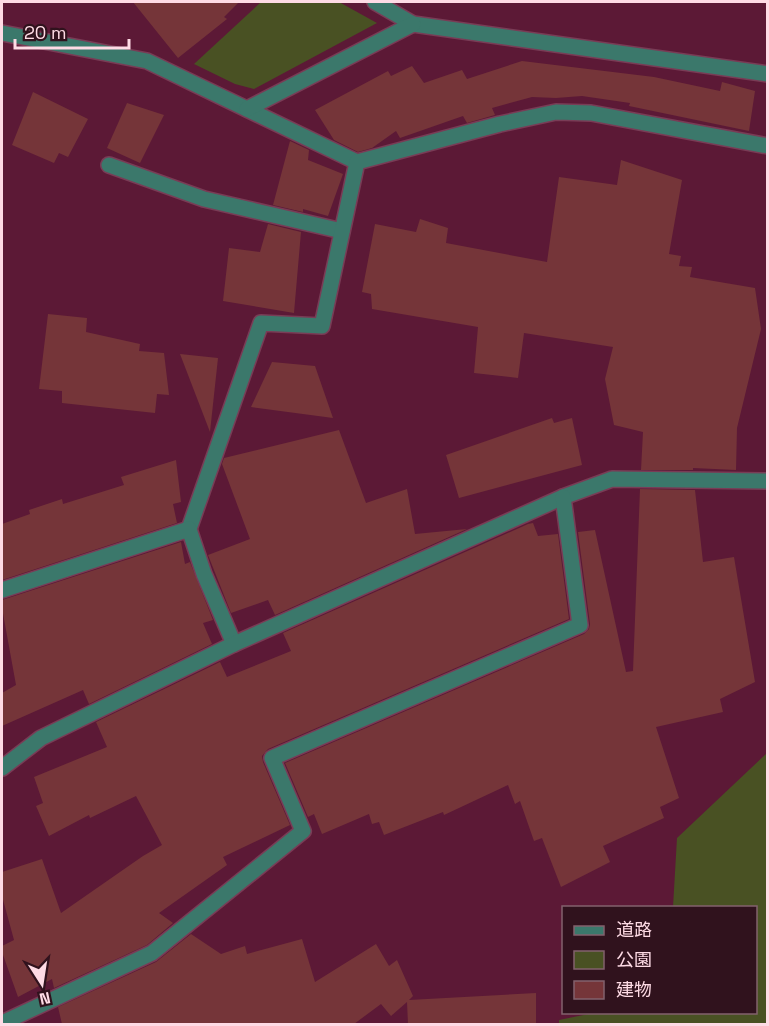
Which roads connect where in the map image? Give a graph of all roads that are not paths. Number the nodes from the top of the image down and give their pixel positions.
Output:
1 (375, 2) edge
2 (413, 24) junction
3 (2, 33) edge
4 (768, 74) edge
5 (247, 109) junction
6 (768, 146) edge
7 (357, 162) junction
8 (109, 165) dead end
9 (342, 231) junction
10 (768, 481) edge
11 (562, 497) junction
12 (189, 529) junction
13 (2, 590) edge
14 (234, 644) junction
15 (2, 768) edge
16 (2, 1023) edge

1 - 2 street
2 - 4 street
2 - 5 street
3 - 5 street
5 - 7 street
6 - 7 street
7 - 9 street
8 - 9 street
9 - 12 street
10 - 11 street
11 - 14 street
11 - 16 street
12 - 13 street
12 - 14 street
14 - 15 street

